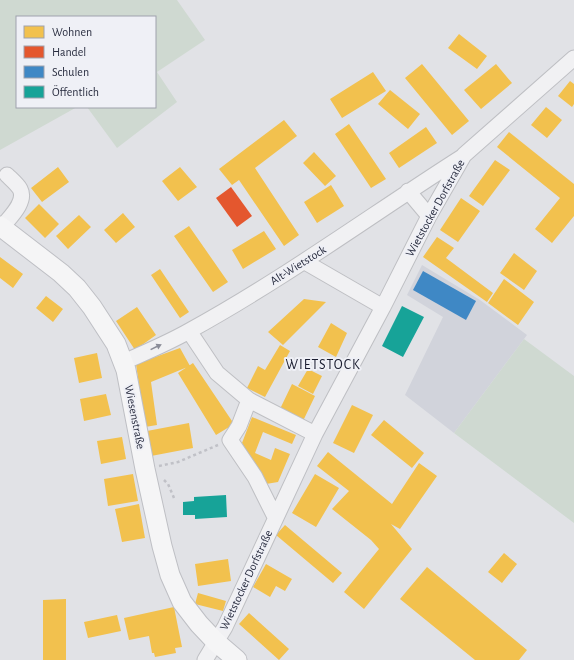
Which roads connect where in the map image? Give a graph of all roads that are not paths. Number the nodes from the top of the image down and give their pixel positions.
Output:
1 (574, 58) edge
2 (464, 155) junction
3 (7, 175) dead end
4 (408, 191) junction
5 (429, 216) junction
6 (1, 227) edge
7 (305, 262) junction
8 (383, 307) junction
9 (189, 331) junction
10 (124, 362) junction
11 (249, 400) junction
12 (315, 434) junction
13 (275, 517) junction
14 (216, 642) junction
15 (205, 660) edge
16 (237, 660) edge

1 - 2 street, Wietstocker Dorfstraße
2 - 4 street, Alt-Wietstock
2 - 5 street, Wietstocker Dorfstraße
3 - 6 street
4 - 5 street
4 - 7 street, Alt-Wietstock
5 - 8 street, Wietstocker Dorfstraße
6 - 10 main road, Wiesenstraße
7 - 8 street
7 - 9 street, Alt-Wietstock
8 - 12 street, Wietstocker Dorfstraße
10 -> 9 street, Alt-Wietstock
9 - 11 street
10 - 14 main road, Wiesenstraße
11 - 12 street
11 - 13 street, Wietstocker Dorfstraße
12 - 13 street, Wietstocker Dorfstraße
13 - 14 street, Wietstocker Dorfstraße
14 - 15 street, Wietstocker Dorfstraße
14 - 16 main road, Wiesenstraße

